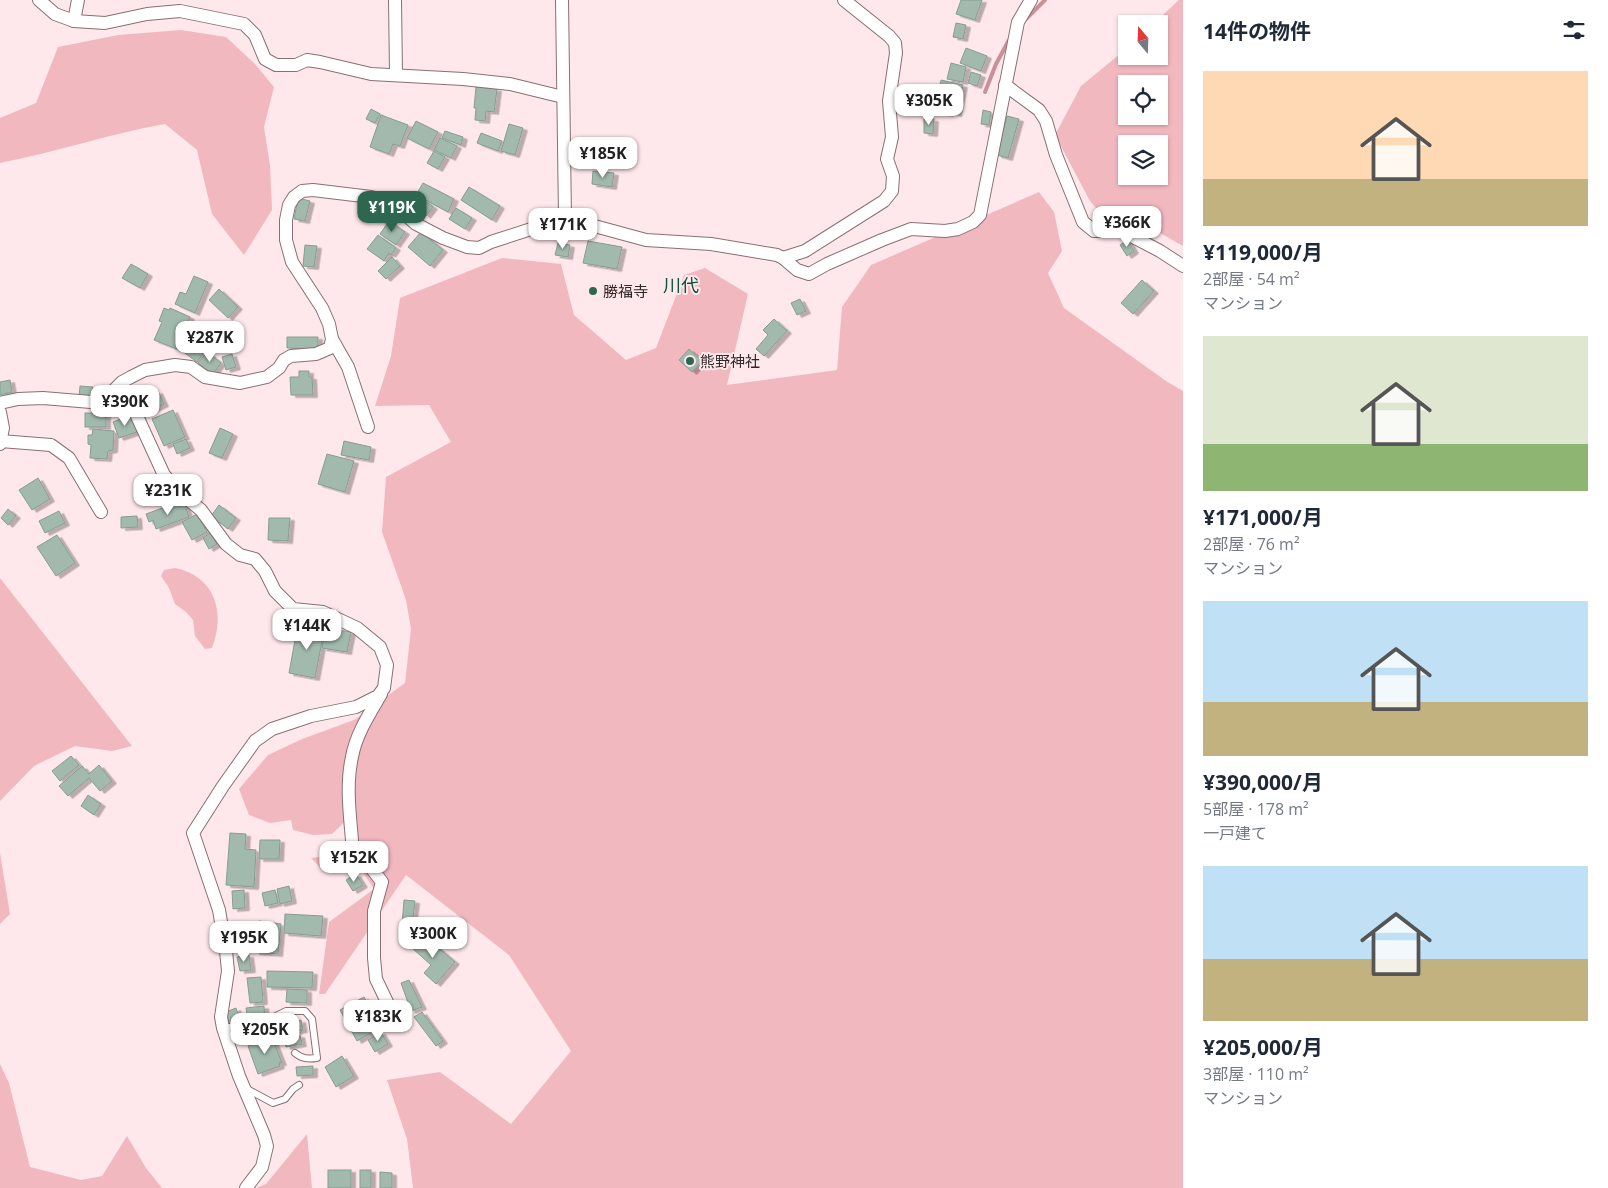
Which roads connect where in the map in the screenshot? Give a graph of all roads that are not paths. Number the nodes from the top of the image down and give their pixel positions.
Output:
1 (39, 0) edge
2 (78, 0) edge
3 (395, 0) edge
4 (562, 0) edge
5 (844, 0) edge
6 (1031, 0) edge
7 (74, 21) junction
8 (396, 74) junction
9 (1005, 85) junction
10 (563, 97) junction
11 (565, 218) junction
12 (783, 258) junction
13 (1183, 266) edge
14 (332, 339) junction
15 (110, 394) junction
16 (0, 403) edge
17 (0, 412) edge
18 (368, 427) dead end
19 (0, 442) edge
20 (101, 512) dead end
21 (382, 691) junction
22 (388, 1004) dead end
23 (224, 1028) junction
24 (295, 1053) dead end
25 (299, 1085) dead end
26 (244, 1087) junction
27 (246, 1188) edge

1 - 7 street
2 - 7 street
3 - 8 street
4 - 10 street
5 - 12 street
6 - 9 street
7 - 8 street
8 - 10 street
9 - 12 street
9 - 13 street
10 - 11 street
11 - 12 street
11 - 14 street
14 - 15 street
14 - 18 street
15 - 16 street
15 - 21 street
17 - 19 street
19 - 20 street
21 - 22 street
21 - 23 street
23 - 24 lane
23 - 26 street
25 - 26 lane
26 - 27 street

